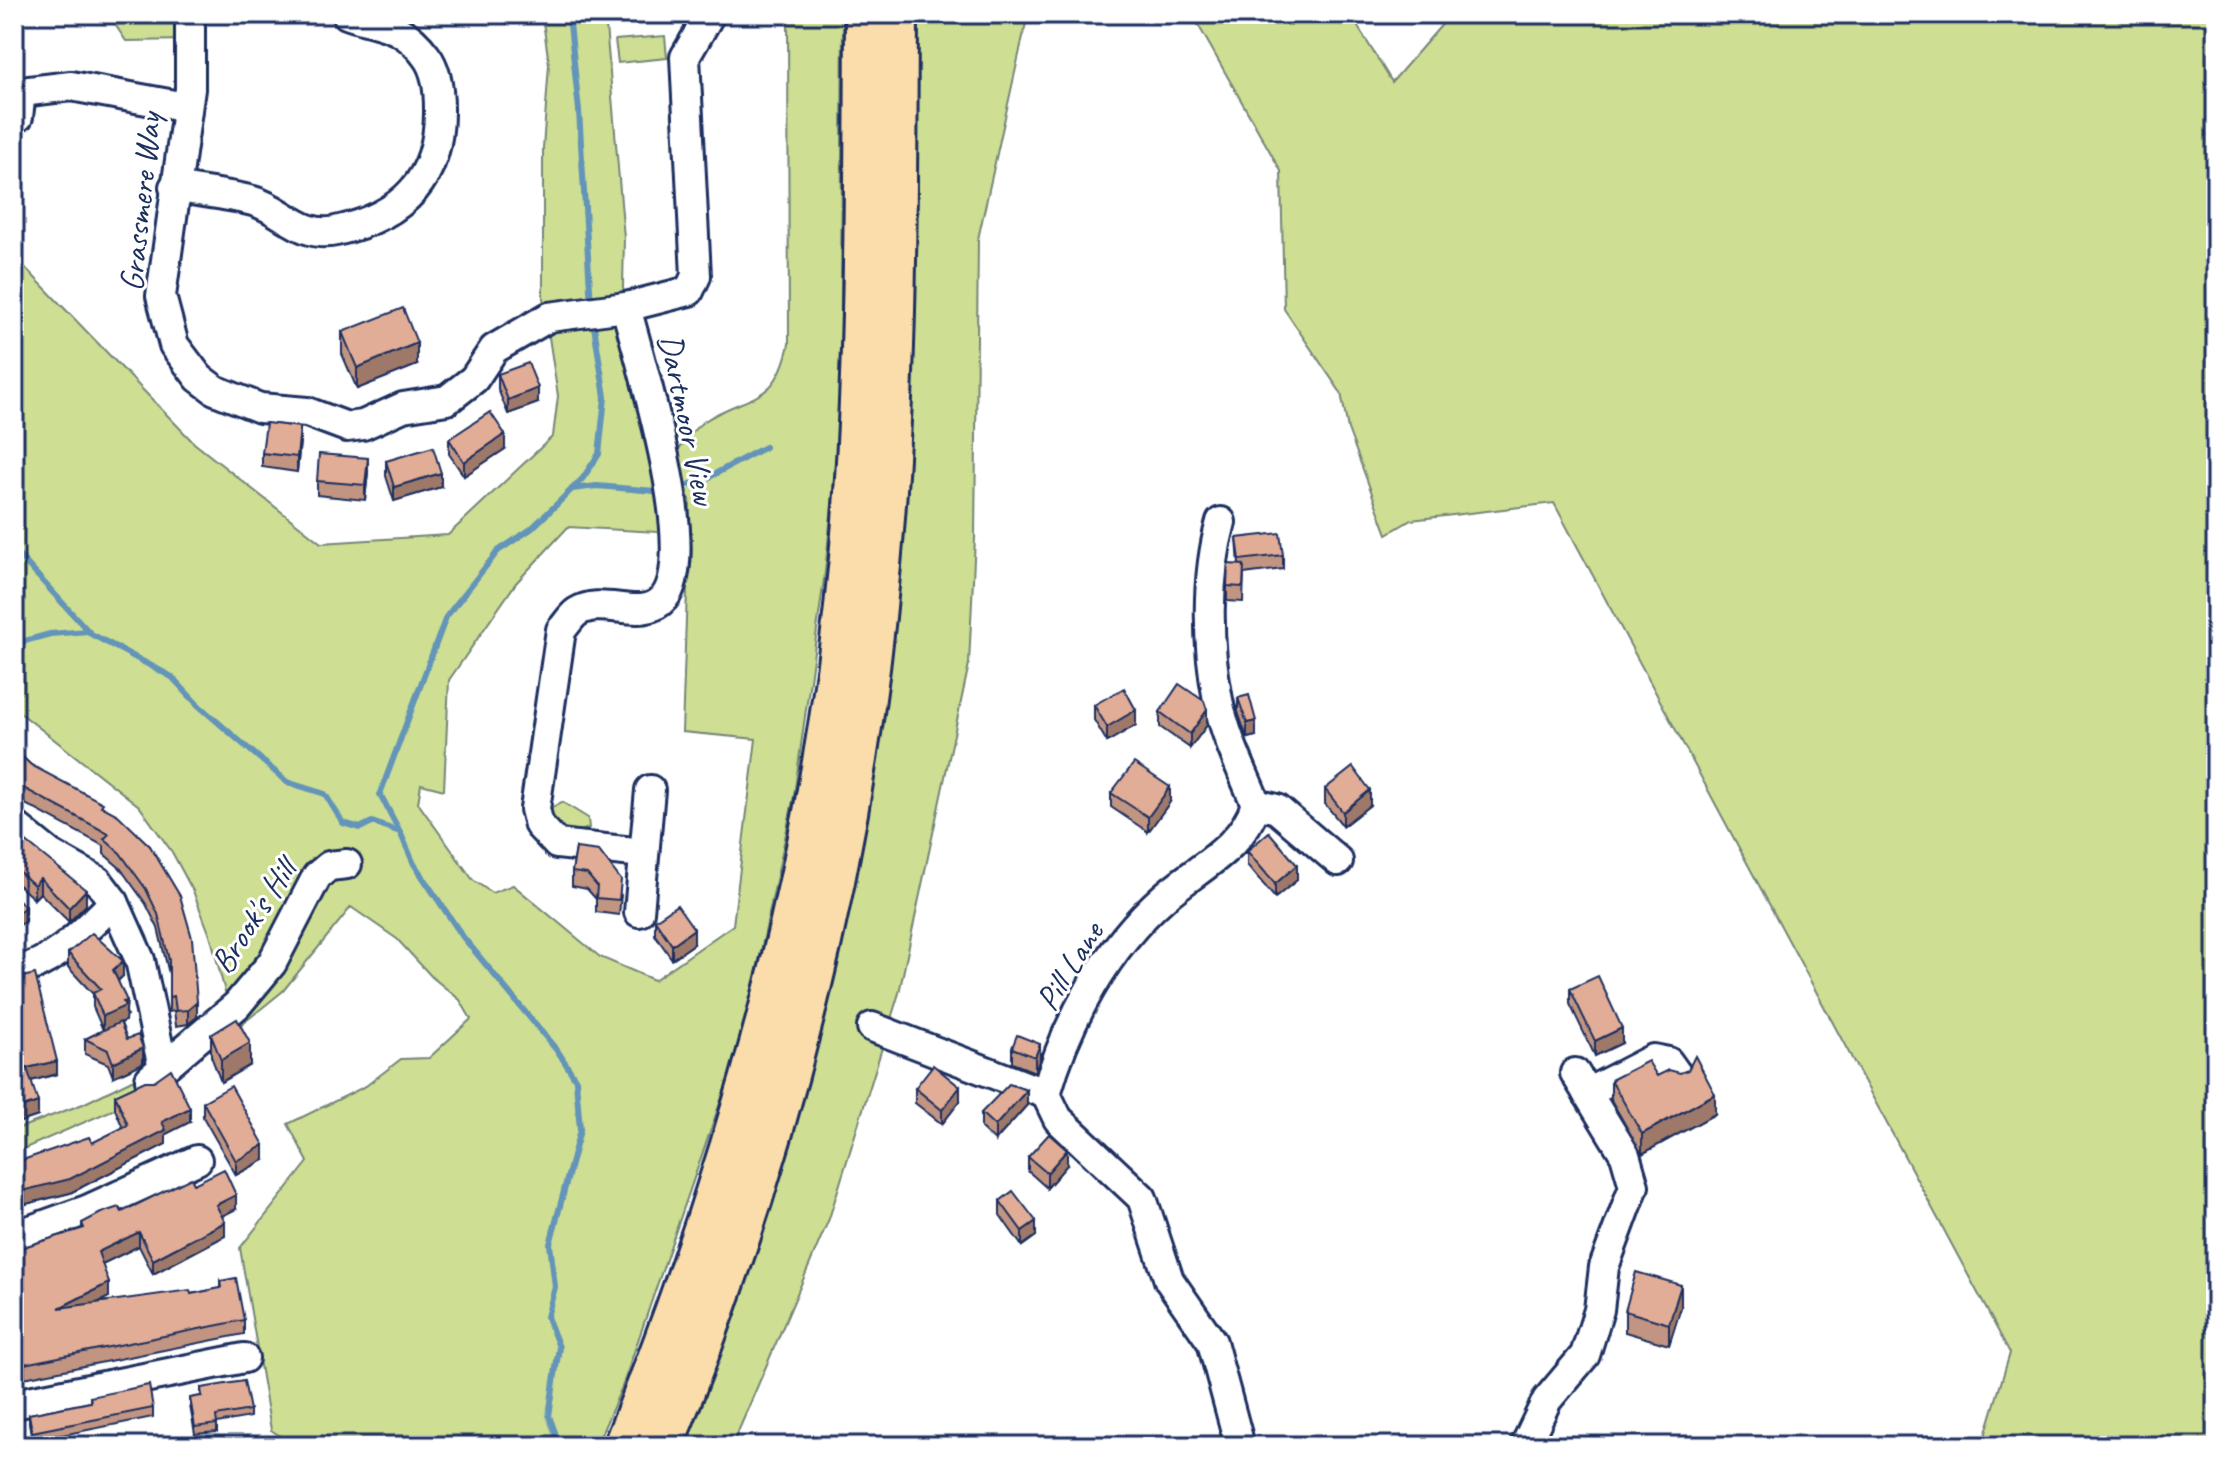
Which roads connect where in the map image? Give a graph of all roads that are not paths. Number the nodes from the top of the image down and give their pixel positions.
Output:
1 (190, 14) edge
2 (347, 14) edge
3 (710, 14) edge
4 (866, 14) edge
5 (897, 14) edge
6 (18, 96) edge
7 (185, 107) junction
8 (174, 187) junction
9 (604, 310) junction
10 (1221, 522) dead end
11 (650, 790) dead end
12 (1256, 804) junction
13 (14, 825) edge
14 (644, 853) junction
15 (1338, 861) dead end
16 (347, 864) dead end
17 (114, 902) junction
18 (639, 912) dead end
19 (14, 972) edge
20 (872, 1027) dead end
21 (1678, 1076) edge
22 (1046, 1094) junction
23 (196, 1159) dead end
24 (14, 1236) edge
25 (244, 1358) dead end
26 (14, 1404) edge
27 (624, 1446) edge
28 (662, 1446) edge
29 (1240, 1446) edge
30 (1525, 1446) edge

1 - 7 street, Grassmere Way
2 - 8 street
3 - 9 street, Grassmere Way
4 - 27 highway
5 - 28 highway
6 - 7 street
7 - 8 street, Grassmere Way
8 - 9 street, Grassmere Way
9 - 14 street, Dartmoor View
10 - 12 street
11 - 14 street
12 - 15 street
12 - 22 street, Pill Lane
13 - 17 street
14 - 18 street
16 - 17 street, Brook's Hill
17 - 19 street
20 - 22 street
21 - 30 street
22 - 29 street
23 - 24 street
25 - 26 street

